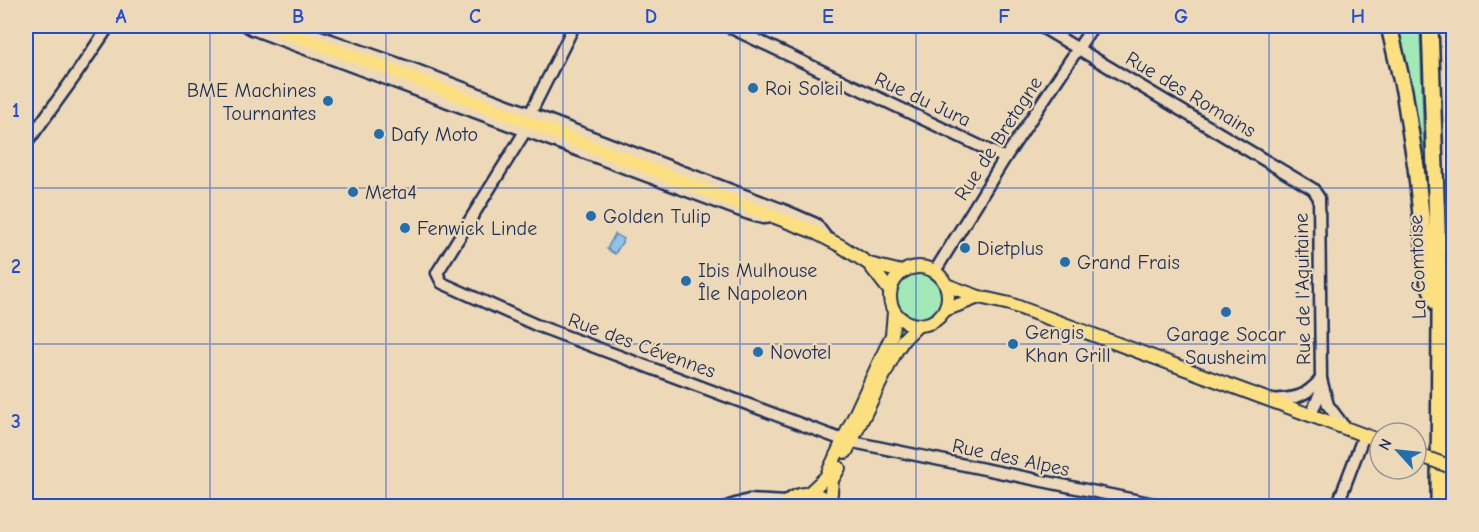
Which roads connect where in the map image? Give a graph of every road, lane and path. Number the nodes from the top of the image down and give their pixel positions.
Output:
1 (109, 26) edge
2 (247, 26) edge
3 (269, 26) edge
4 (291, 26) edge
5 (574, 26) edge
6 (728, 26) edge
7 (1040, 26) edge
8 (1093, 26) edge
9 (1389, 26) edge
10 (1430, 26) edge
11 (1078, 48) junction
12 (530, 114) junction
13 (526, 130) junction
14 (26, 144) edge
15 (1005, 158) junction
16 (1318, 198) joint
17 (775, 217) junction
18 (826, 237) junction
19 (869, 264) junction
20 (902, 272) junction
21 (935, 272) junction
22 (946, 285) junction
23 (890, 291) junction
24 (979, 297) junction
25 (945, 310) junction
26 (1440, 310) junction
27 (894, 312) junction
28 (917, 326) junction
29 (1322, 383) junction
30 (1270, 400) junction
31 (1311, 415) junction
32 (1345, 428) junction
33 (1364, 435) junction
34 (1368, 436) edge
35 (847, 440) junction
36 (1428, 458) edge
37 (1454, 468) edge
38 (809, 493) junction
39 (762, 504) edge
40 (785, 504) edge
41 (831, 505) edge
42 (729, 507) edge
43 (1164, 507) edge
44 (1337, 507) edge
45 (1439, 507) edge

1 - 14 street
2 - 13 street
3 - 17 main road
4 - 12 street
5 - 12 street
6 - 15 street, Rue du Jura
7 - 11 street, Rue des Romains
8 - 11 street, Rue de Bretagne
9 - 26 highway
10 - 26 highway, La Comtoise
11 - 15 street, Rue de Bretagne
11 - 16 street, Rue des Romains
12 - 18 street
13 - 17 street
13 - 35 street, Rue des Cévennes
15 - 21 street, Rue de Bretagne
16 - 29 street, Rue de l'Aquitaine
17 - 18 main road
18 - 19 main road
19 - 20 main road
19 - 23 main road
20 - 21 main road
20 - 23 main road
21 - 22 main road
22 - 24 main road
22 - 25 main road
23 - 27 main road
24 - 25 main road
24 - 30 main road
25 - 28 main road
26 - 45 highway, La Comtoise
27 - 28 main road
27 - 35 main road
28 - 35 main road
29 - 30 street, Rue de l'Aquitaine
29 - 31 street, Rue de l'Aquitaine
29 - 32 street, Rue de l'Aquitaine
30 - 31 main road
31 - 32 main road
32 - 33 main road
33 - 34 main road
33 - 44 street
35 - 38 main road
35 - 41 main road
35 - 43 street, Rue des Alpes
36 - 37 main road, bridge
38 - 40 main road
38 - 41 main road
39 - 40 street
39 - 42 street

